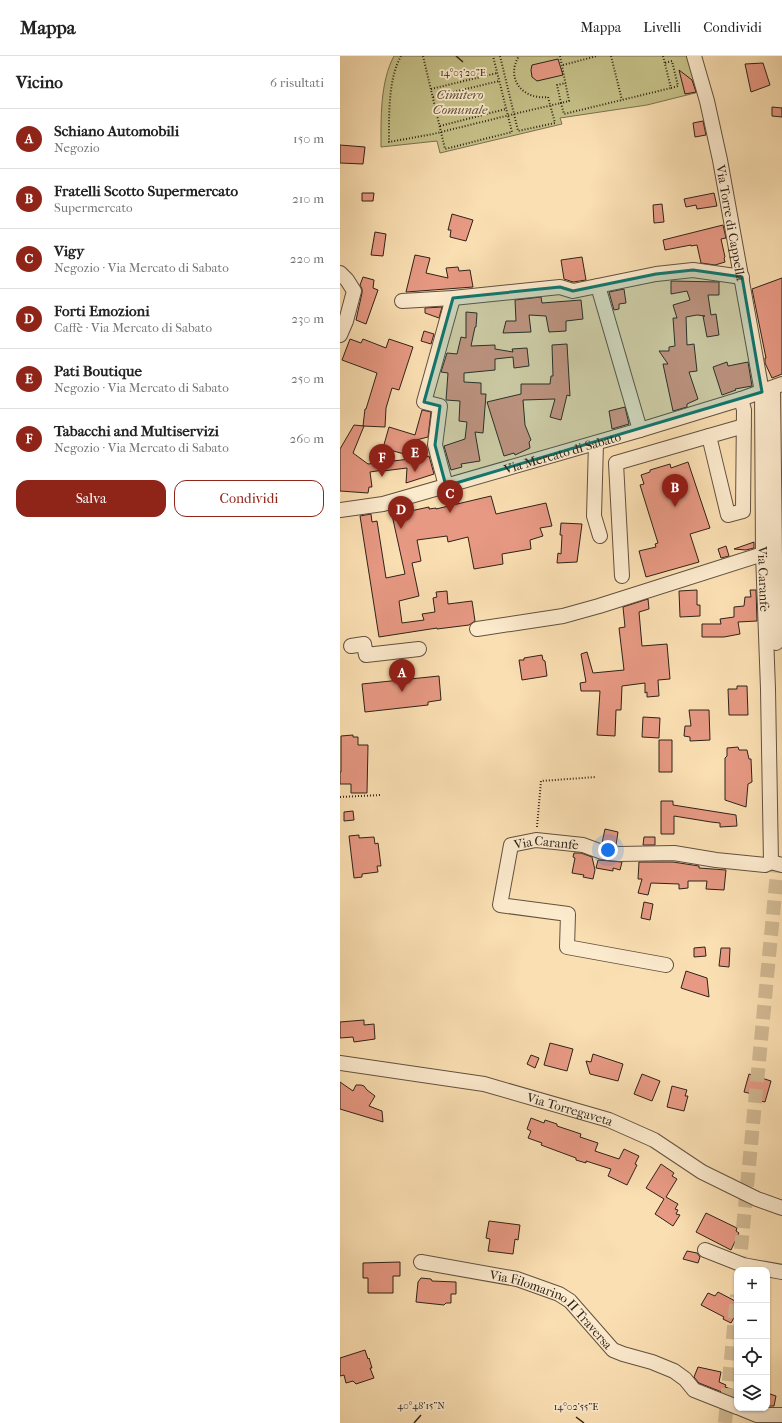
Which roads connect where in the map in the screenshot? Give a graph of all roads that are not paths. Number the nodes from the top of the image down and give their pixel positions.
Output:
1 (694, 56) edge
2 (340, 274) edge
3 (742, 277) junction
4 (598, 286) junction
5 (453, 298) junction
6 (402, 301) dead end
7 (340, 335) edge
8 (772, 388) edge
9 (741, 399) junction
10 (744, 426) junction
11 (640, 430) junction
12 (709, 436) junction
13 (596, 447) junction
14 (616, 463) junction
15 (446, 486) junction
16 (340, 510) edge
17 (600, 536) dead end
18 (763, 554) junction
19 (622, 576) dead end
20 (477, 629) dead end
21 (779, 637) edge
22 (351, 646) dead end
23 (420, 648) dead end
24 (777, 860) edge
25 (666, 965) dead end
26 (340, 1063) edge
27 (782, 1208) edge
28 (705, 1250) dead end
29 (421, 1262) dead end
30 (782, 1272) edge
31 (734, 1406) edge
32 (747, 1411) edge
33 (782, 1415) edge

1 - 3 street, Via Torre di Cappella
2 - 7 street
3 - 4 street
3 - 8 street, Via Torre di Cappella
4 - 5 street
4 - 11 street
5 - 6 street
5 - 15 street
8 - 9 street, Via Mercato di Sabato
8 - 18 street, Via Caranfe
8 - 21 street
9 - 10 street
9 - 11 street, Via Mercato di Sabato
10 - 12 street
10 - 12 street
11 - 13 street, Via Mercato di Sabato
12 - 14 street
13 - 14 street
13 - 15 street, Via Mercato di Sabato
13 - 17 street
14 - 19 street
15 - 16 street, Via Mercato di Sabato
18 - 20 street
18 - 24 street, Via Caranfe
21 - 24 street
22 - 23 street
24 - 25 street, Via Caranfe
26 - 27 street, Via Torregaveta
28 - 30 street
29 - 31 street, Via Filomarino II Traversa
32 - 33 street

